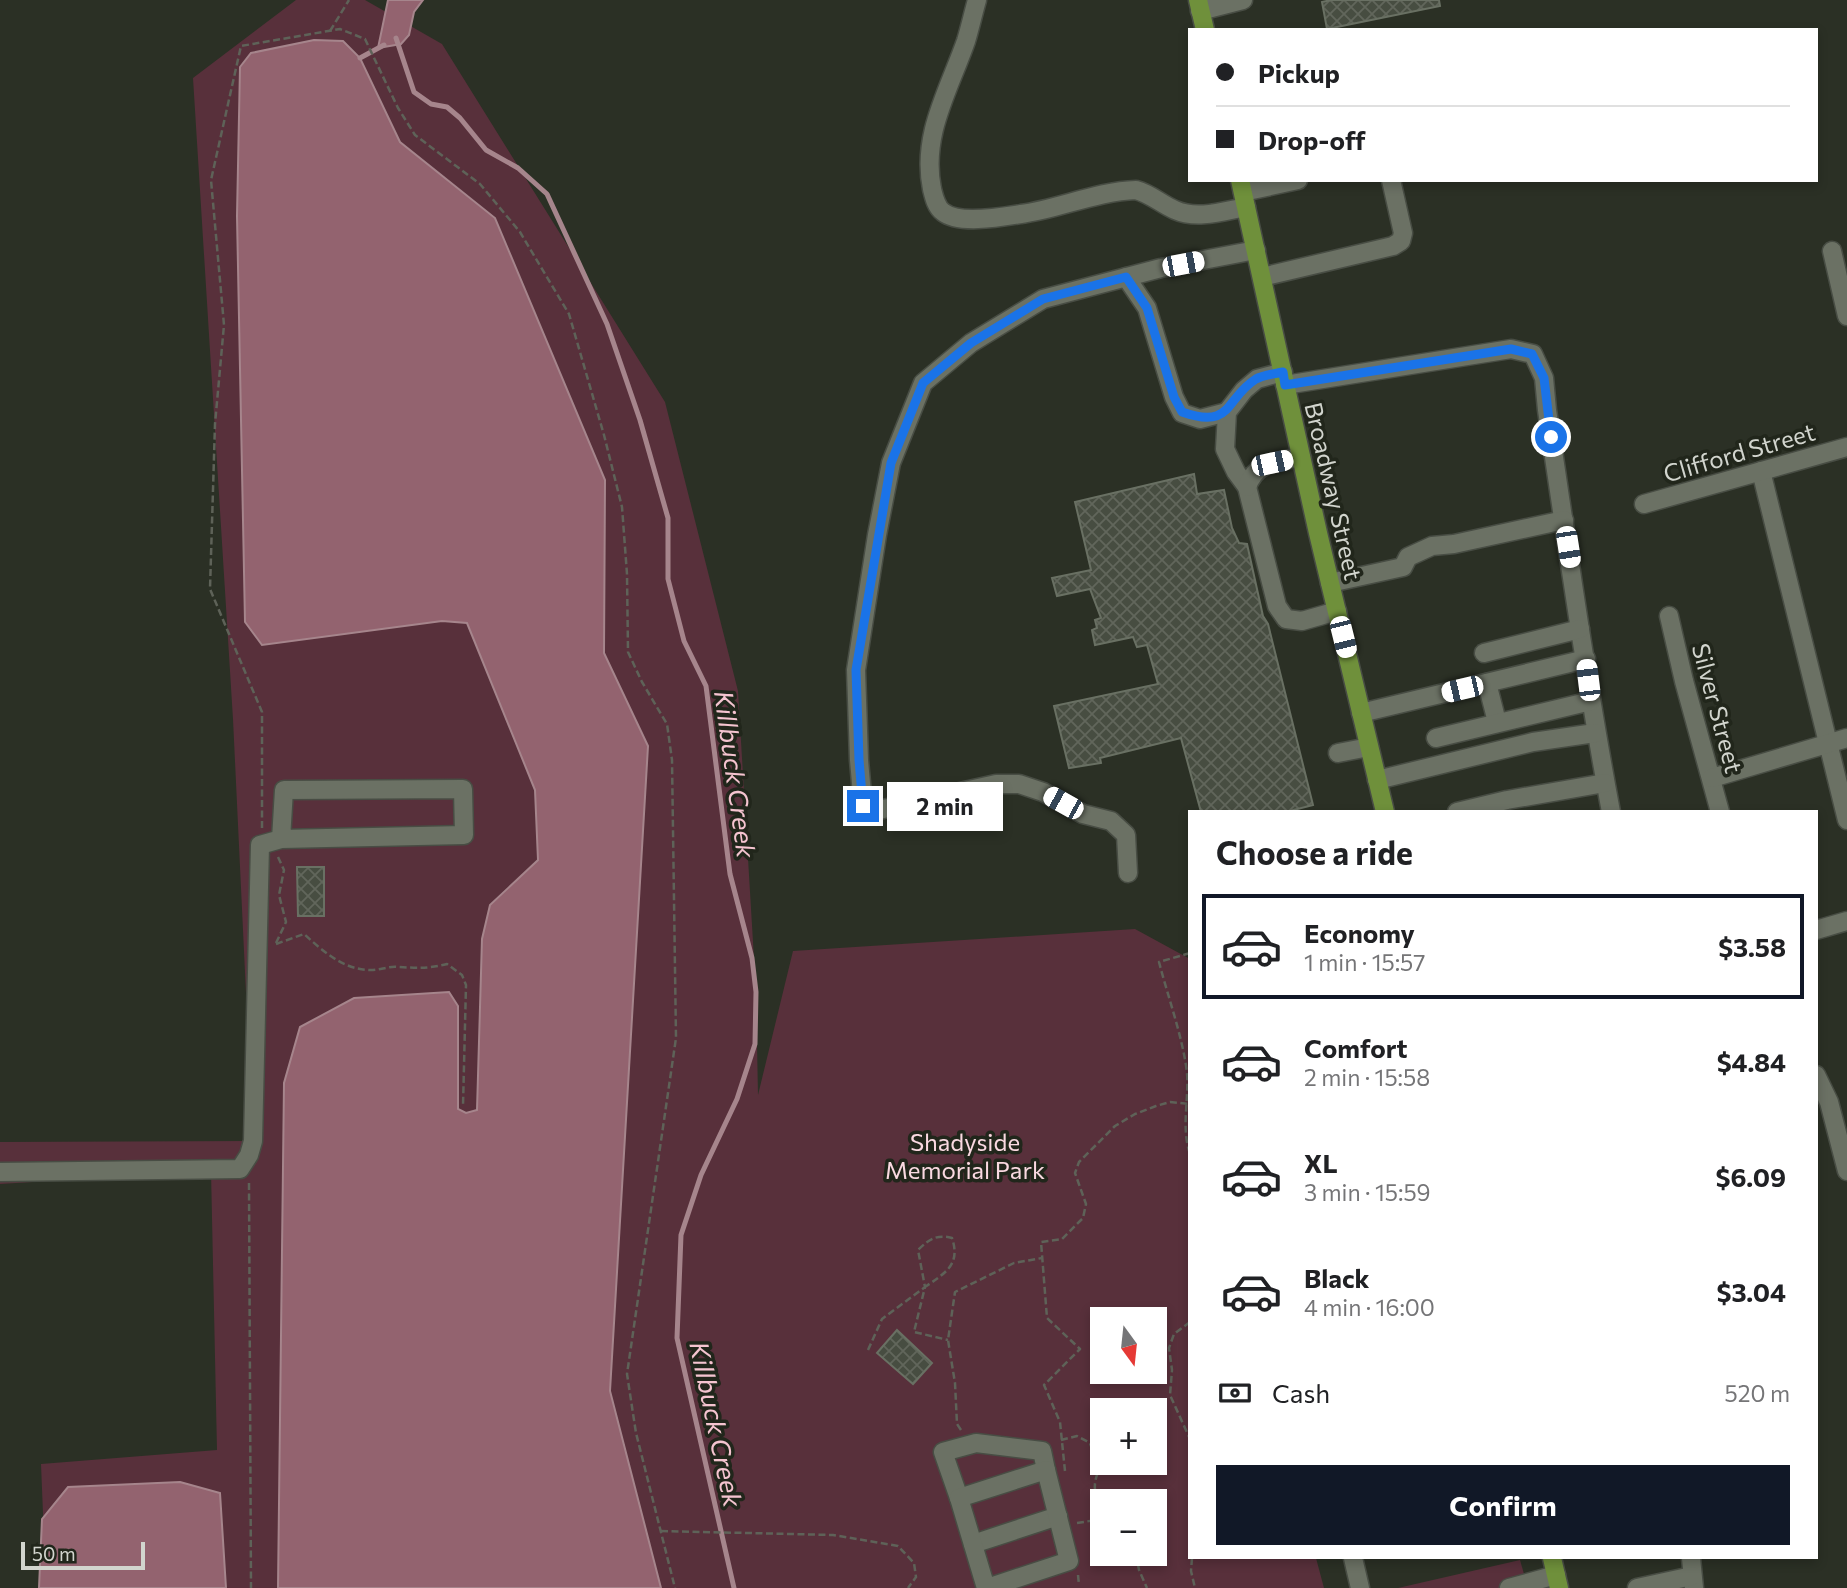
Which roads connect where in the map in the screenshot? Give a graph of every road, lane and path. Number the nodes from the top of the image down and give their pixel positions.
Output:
1 (349, 0) edge
2 (977, 0) edge
3 (1243, 0) edge
4 (1199, 6) edge
5 (1204, 28) edge
6 (330, 31) junction
7 (1290, 182) edge
8 (1391, 182) edge
9 (1243, 193) edge
10 (1256, 250) junction
11 (1832, 251) dead end
12 (1126, 277) junction
13 (1262, 277) junction
14 (1847, 316) edge
15 (1284, 379) junction
16 (1227, 412) junction
17 (1847, 447) edge
18 (1301, 457) junction
19 (1761, 471) junction
20 (1247, 487) junction
21 (1644, 503) dead end
22 (1563, 520) junction
23 (1330, 583) junction
24 (1336, 611) junction
25 (1669, 616) dead end
26 (1580, 629) junction
27 (1484, 653) dead end
28 (1586, 659) junction
29 (1488, 683) junction
30 (1591, 701) junction
31 (1361, 713) junction
32 (1496, 722) junction
33 (1474, 728) junction
34 (1595, 733) junction
35 (1436, 738) dead end
36 (1847, 738) edge
37 (1828, 744) junction
38 (1369, 747) junction
39 (1338, 753) dead end
40 (1480, 755) junction
41 (1712, 778) junction
42 (1377, 780) junction
43 (1605, 783) junction
44 (1384, 810) edge
45 (1465, 810) edge
46 (1611, 810) edge
47 (1720, 810) edge
48 (1847, 820) edge
49 (273, 841) junction
50 (1128, 873) dead end
51 (1847, 921) edge
52 (1818, 929) edge
53 (1188, 954) edge
54 (1818, 1079) edge
55 (1188, 1088) edge
56 (1188, 1104) edge
57 (463, 1106) dead end
58 (1188, 1111) edge
59 (1188, 1146) edge
60 (1847, 1171) edge
61 (0, 1172) edge
62 (249, 1183) dead end
63 (1042, 1258) junction
64 (925, 1287) junction
65 (1188, 1324) edge
66 (948, 1340) junction
67 (868, 1350) dead end
68 (963, 1432) dead end
69 (1188, 1435) edge
70 (1061, 1440) junction
71 (1046, 1470) junction
72 (1066, 1476) dead end
73 (1094, 1489) edge
74 (959, 1498) junction
75 (1065, 1520) junction
76 (1090, 1520) edge
77 (661, 1531) junction
78 (973, 1544) junction
79 (1192, 1559) edge
80 (1353, 1559) edge
81 (1138, 1566) edge
82 (1078, 1573) dead end
83 (1556, 1574) edge
84 (1692, 1574) edge
85 (1079, 1585) dead end
86 (251, 1588) edge
87 (675, 1588) edge
88 (908, 1588) edge
89 (987, 1588) edge
90 (1147, 1588) edge
91 (1195, 1588) edge
92 (1360, 1588) edge
93 (1509, 1588) edge
94 (1637, 1588) edge

1 - 6 path
2 - 9 street
3 - 4 street
4 - 5 main road
6 - 49 path
6 - 77 path
7 - 9 street
8 - 13 street
9 - 10 main road, Broadway Street
10 - 12 street
10 - 13 main road, Broadway Street
11 - 14 street
12 - 16 street
12 - 50 street
13 - 15 main road, Broadway Street
15 - 16 street
15 - 18 main road, Broadway Street
15 - 22 street
16 - 20 street
17 - 19 street, Clifford Street
18 - 20 street
18 - 23 main road, Broadway Street
19 - 21 street, Clifford Street
19 - 37 street
20 - 24 street
22 - 23 street
22 - 26 street
23 - 24 main road, Broadway Street
24 - 31 main road, Broadway Street
25 - 41 street, Silver Street
26 - 27 street
26 - 28 street
28 - 29 street
28 - 30 street
29 - 31 street
29 - 32 street
30 - 32 street
30 - 34 street
31 - 38 main road, Broadway Street
32 - 33 street
33 - 35 street
33 - 40 street
34 - 40 street
34 - 43 street
36 - 37 street
37 - 41 street
37 - 48 street
38 - 39 street
38 - 42 main road, Broadway Street
40 - 42 street
41 - 47 street, Silver Street
42 - 44 main road, Broadway Street
43 - 45 street
43 - 46 street
49 - 49 street
49 - 57 path
49 - 61 street
51 - 52 street
53 - 55 path
54 - 60 street
56 - 63 path
58 - 59 path
62 - 86 path
63 - 66 path
63 - 70 path
64 - 64 path
64 - 66 path
64 - 67 path
65 - 69 path
66 - 68 path
70 - 72 path
70 - 73 path
71 - 74 street
71 - 74 street
71 - 75 street
74 - 78 street
75 - 76 path
75 - 78 street
75 - 89 street
77 - 87 path
77 - 88 path
78 - 89 street
79 - 91 path
80 - 92 street
81 - 90 path
82 - 85 path
83 - 93 street
84 - 94 street

